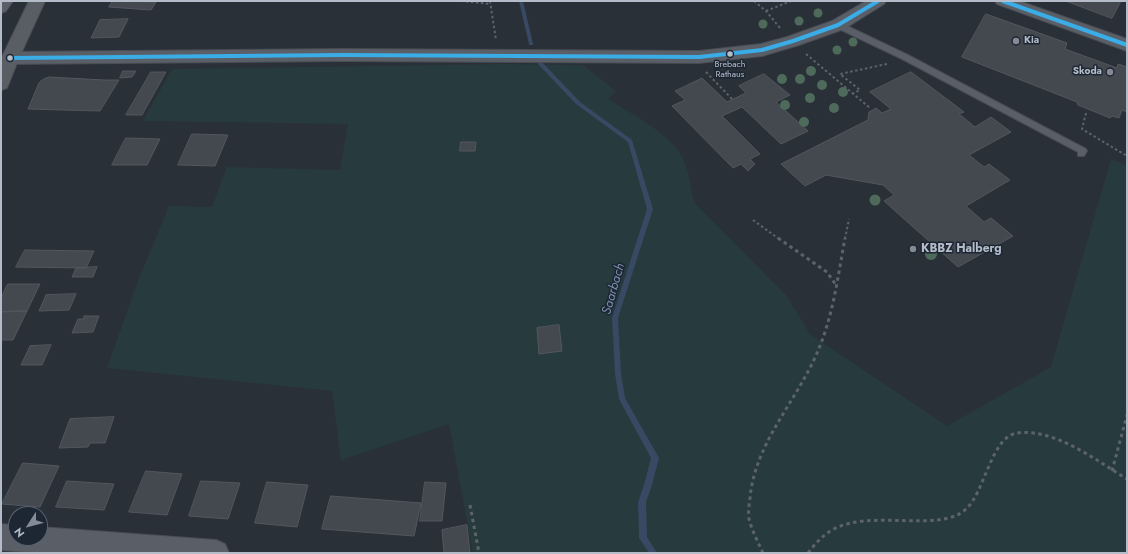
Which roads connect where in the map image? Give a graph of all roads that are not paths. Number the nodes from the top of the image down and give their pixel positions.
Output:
1 (5, 1) edge
2 (37, 1) edge
3 (878, 1) edge
4 (1003, 1) edge
5 (1, 8) edge
6 (838, 25) junction
7 (1127, 46) edge
8 (10, 58) junction
9 (1, 84) edge
10 (1081, 154) dead end
11 (1, 537) edge
12 (139, 550) edge
13 (216, 553) edge

1 - 5 street
2 - 8 main road
3 - 6 street
4 - 7 street
6 - 8 street
6 - 10 lane
8 - 9 main road
11 - 12 street
12 - 13 street

